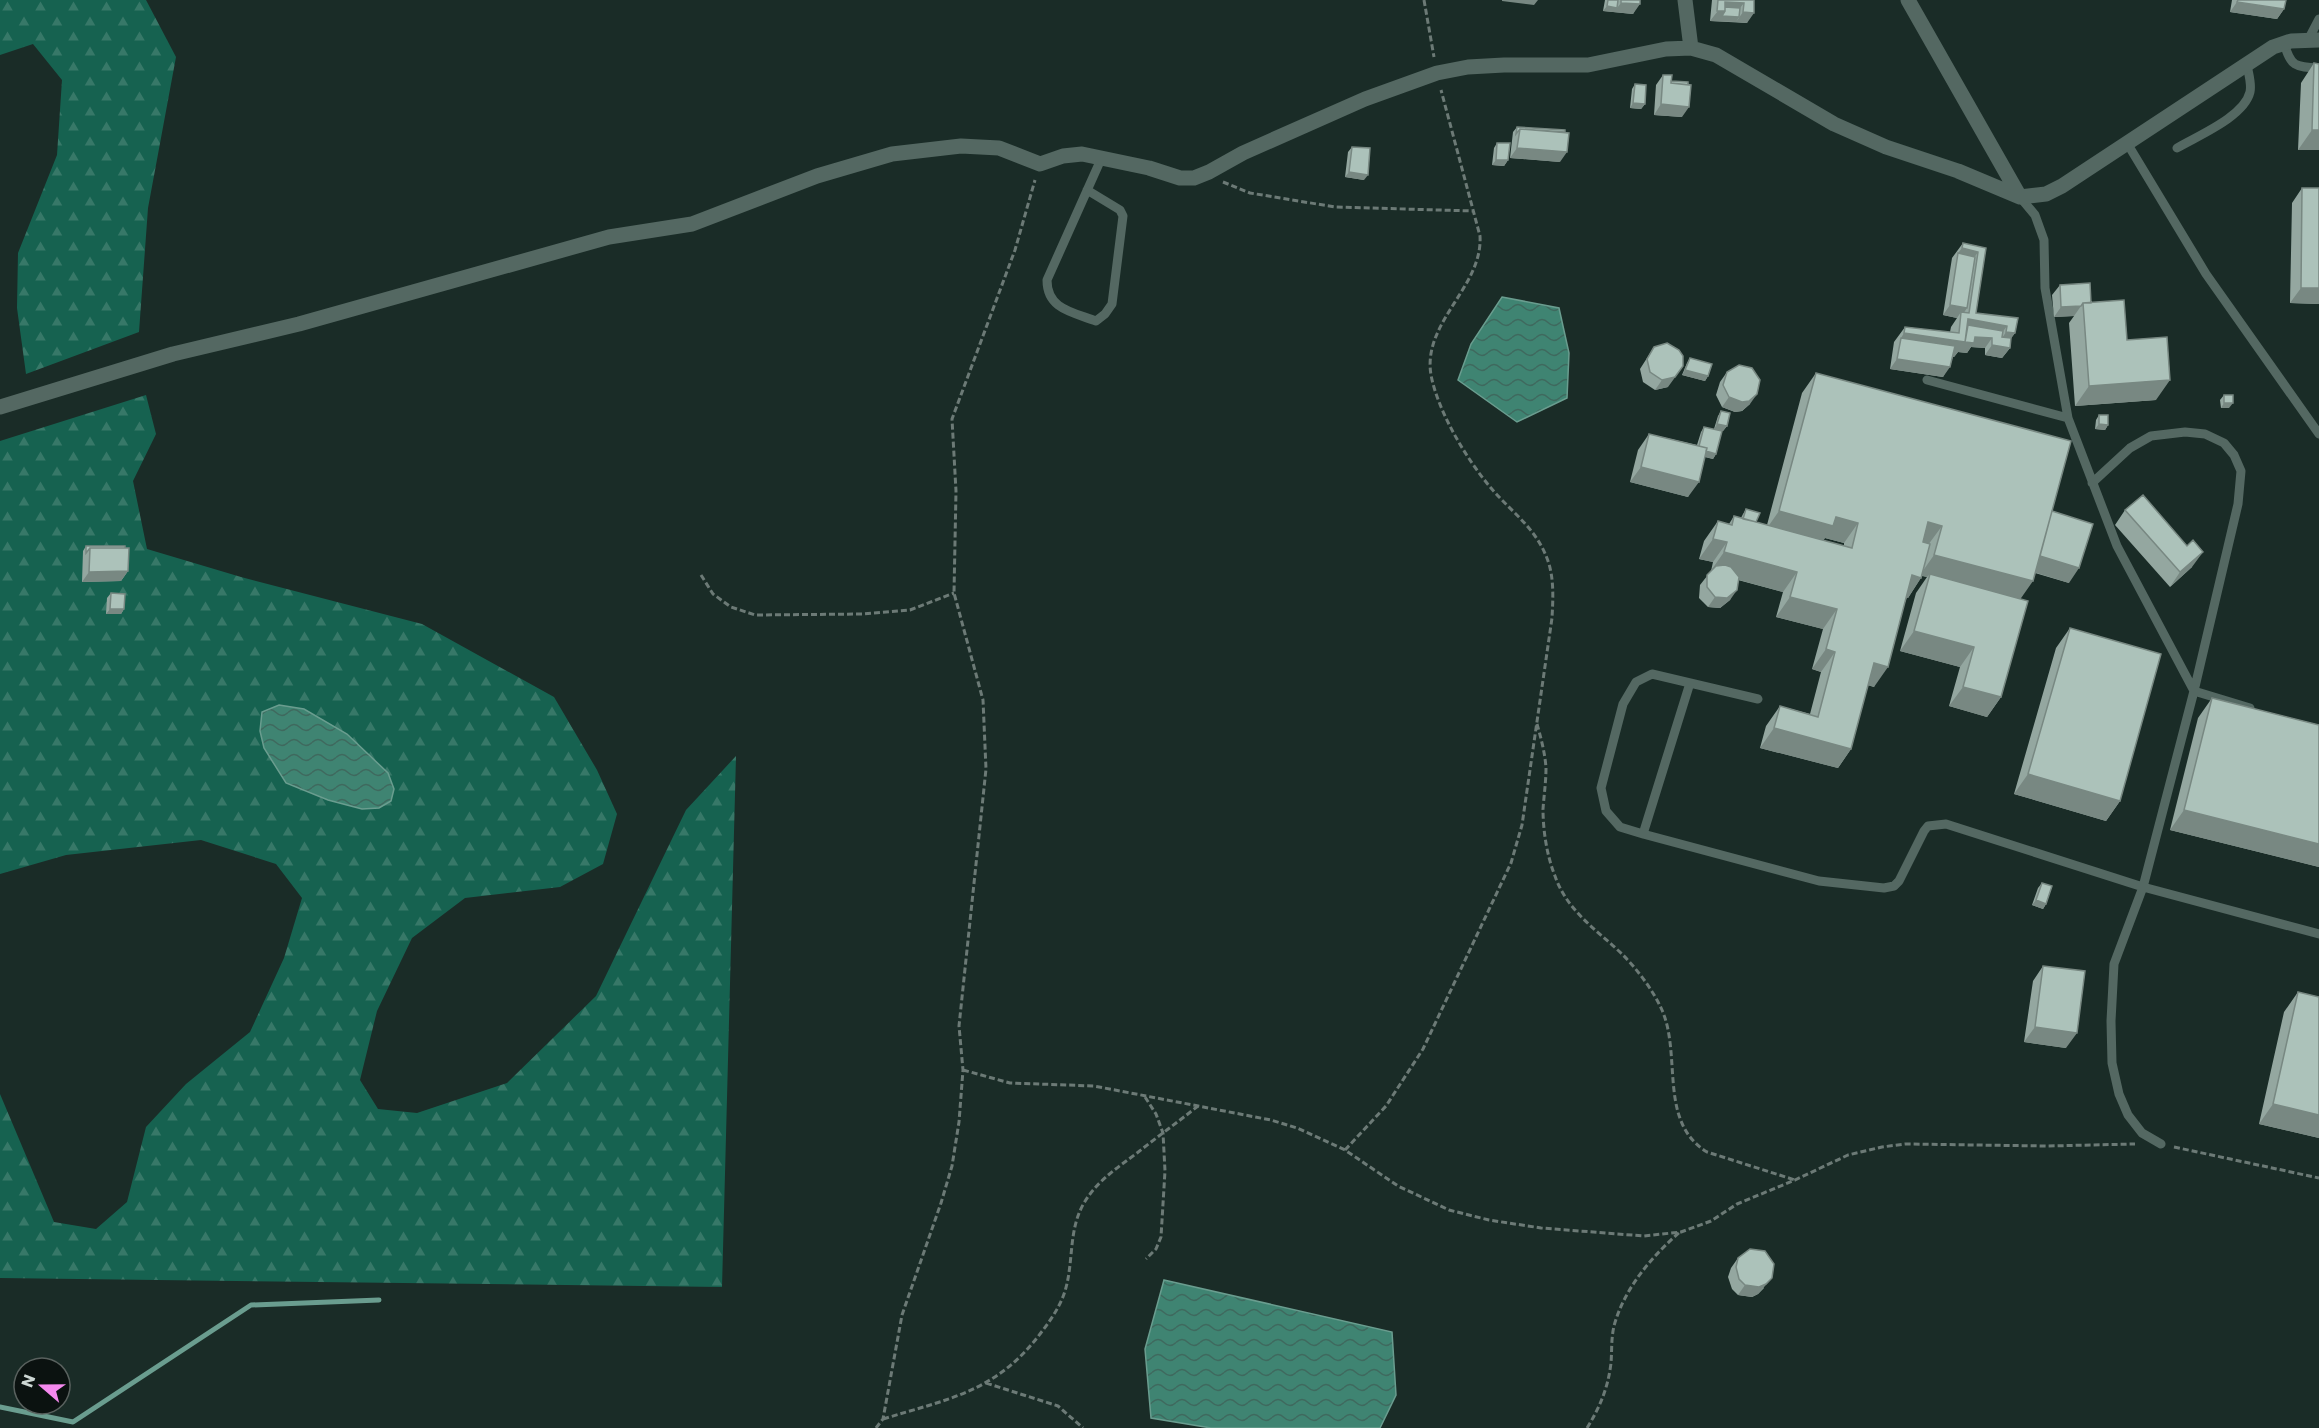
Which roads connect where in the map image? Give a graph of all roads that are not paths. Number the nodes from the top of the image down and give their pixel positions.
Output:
1 (1685, 0) edge
2 (1908, 0) edge
3 (2319, 19) edge
4 (2314, 40) edge
5 (2284, 43) junction
6 (1691, 48) junction
7 (2247, 64) junction
8 (2319, 68) edge
9 (2127, 143) junction
10 (2177, 148) dead end
11 (1102, 157) junction
12 (1087, 190) junction
13 (2020, 197) junction
14 (1928, 380) dead end
15 (0, 407) edge
16 (2068, 418) junction
17 (2319, 434) edge
18 (2092, 483) junction
19 (1690, 683) junction
20 (2194, 690) junction
21 (1758, 699) dead end
22 (2263, 711) edge
23 (1643, 834) junction
24 (2143, 887) junction
25 (2319, 934) edge
26 (2162, 1144) road end

1 - 6 street
2 - 13 street
3 - 4 lane
4 - 5 street
5 - 7 street
5 - 8 lane
6 - 11 street
6 - 13 street
7 - 9 street
7 - 10 lane
9 - 13 street
9 - 17 lane
11 - 12 lane
11 - 15 street
12 - 12 lane
13 - 16 lane
14 - 16 lane
16 - 18 lane
18 - 20 lane
18 - 20 lane
19 - 21 lane
19 - 23 lane
19 - 23 lane
20 - 22 lane
20 - 24 lane
23 - 24 lane
24 - 25 lane
24 - 26 lane

